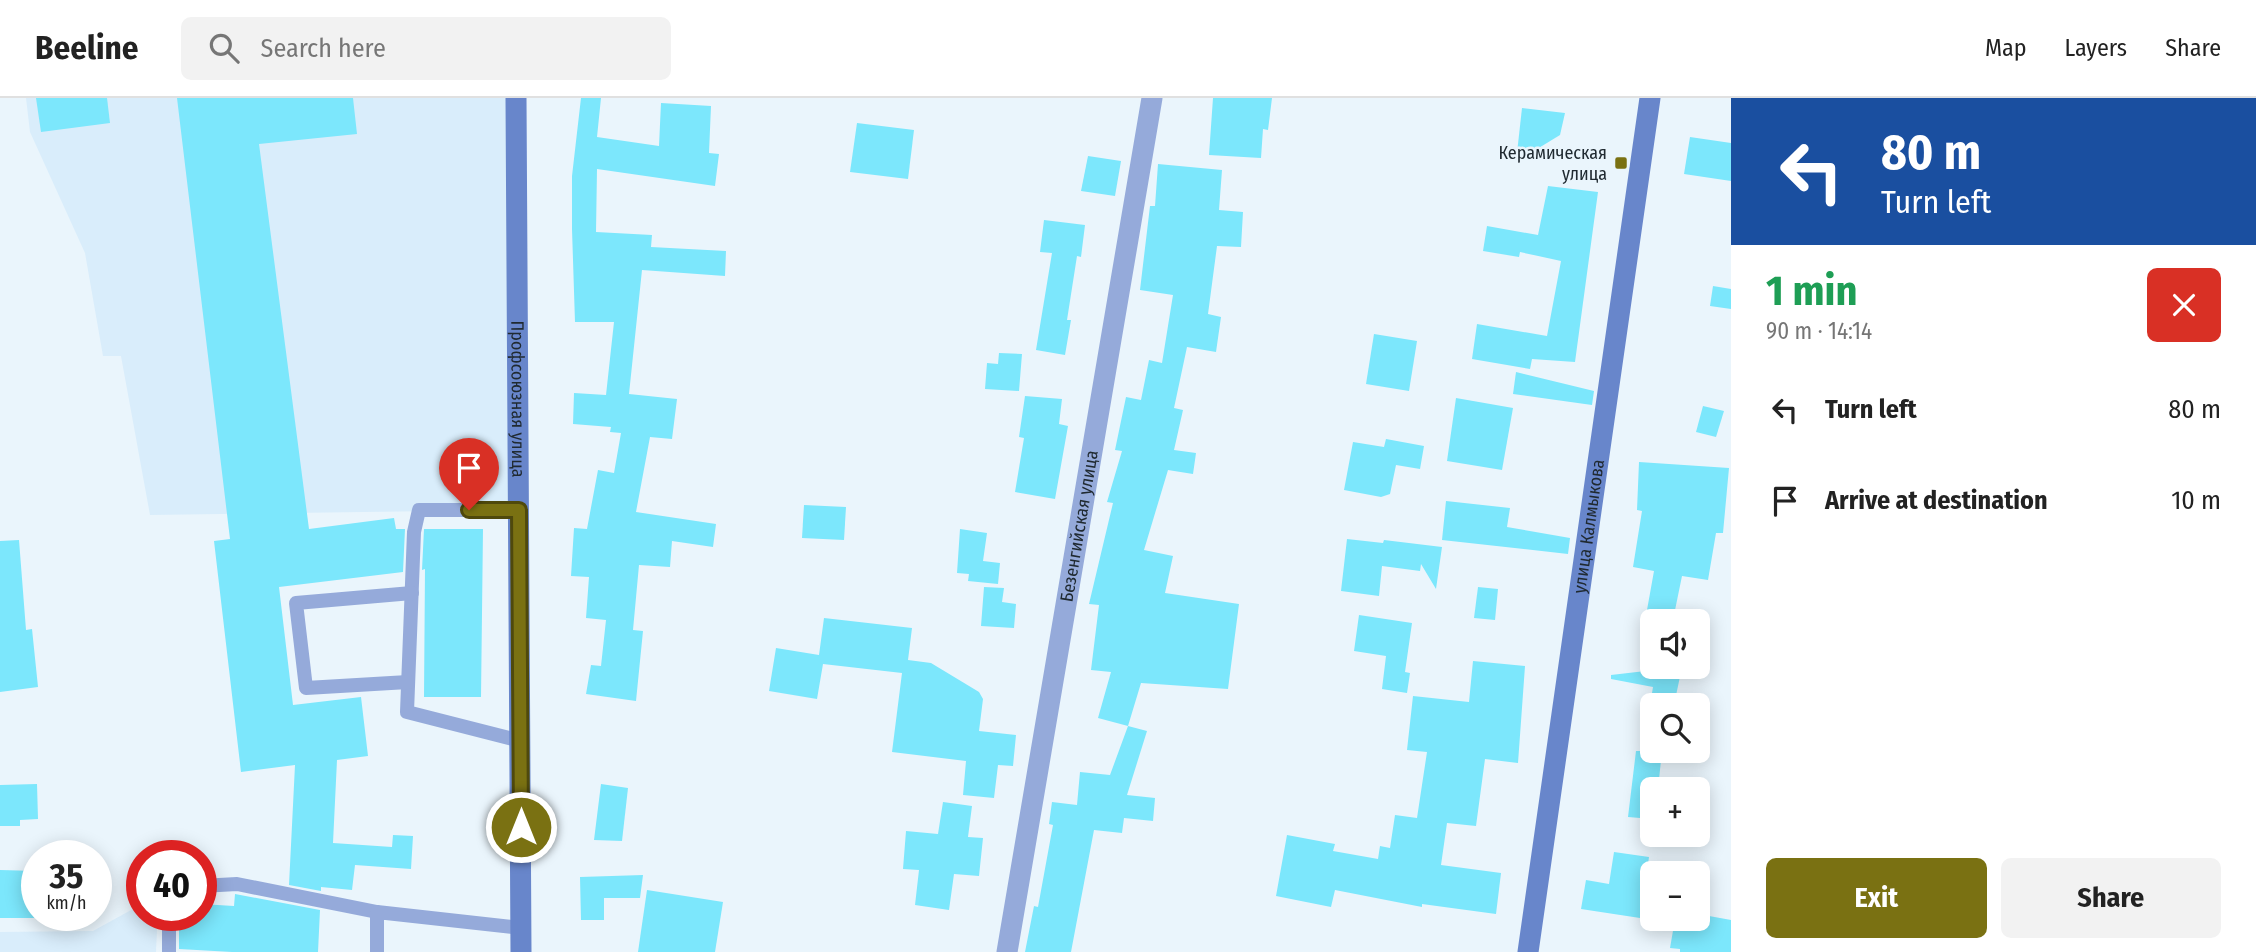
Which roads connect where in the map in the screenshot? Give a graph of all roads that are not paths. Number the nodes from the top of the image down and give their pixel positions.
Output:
1 (516, 98) edge
2 (1152, 98) edge
3 (1650, 98) edge
4 (519, 510) junction
5 (412, 593) junction
6 (408, 682) junction
7 (521, 741) junction
8 (217, 885) edge
9 (377, 912) junction
10 (521, 928) junction
11 (169, 931) edge
12 (169, 952) edge
13 (377, 952) edge
14 (521, 952) edge
15 (1007, 952) edge
16 (1528, 952) edge

1 - 4 street, Профсоюзная улица
2 - 15 street, Безенгийская улица
3 - 16 street, улица Калмыкова
4 - 5 lane
4 - 7 street, Профсоюзная улица
5 - 6 lane
5 - 6 lane
6 - 7 lane
7 - 10 street, Профсоюзная улица
8 - 9 lane
9 - 10 lane
9 - 13 lane
10 - 14 street, Профсоюзная улица
11 - 12 lane

